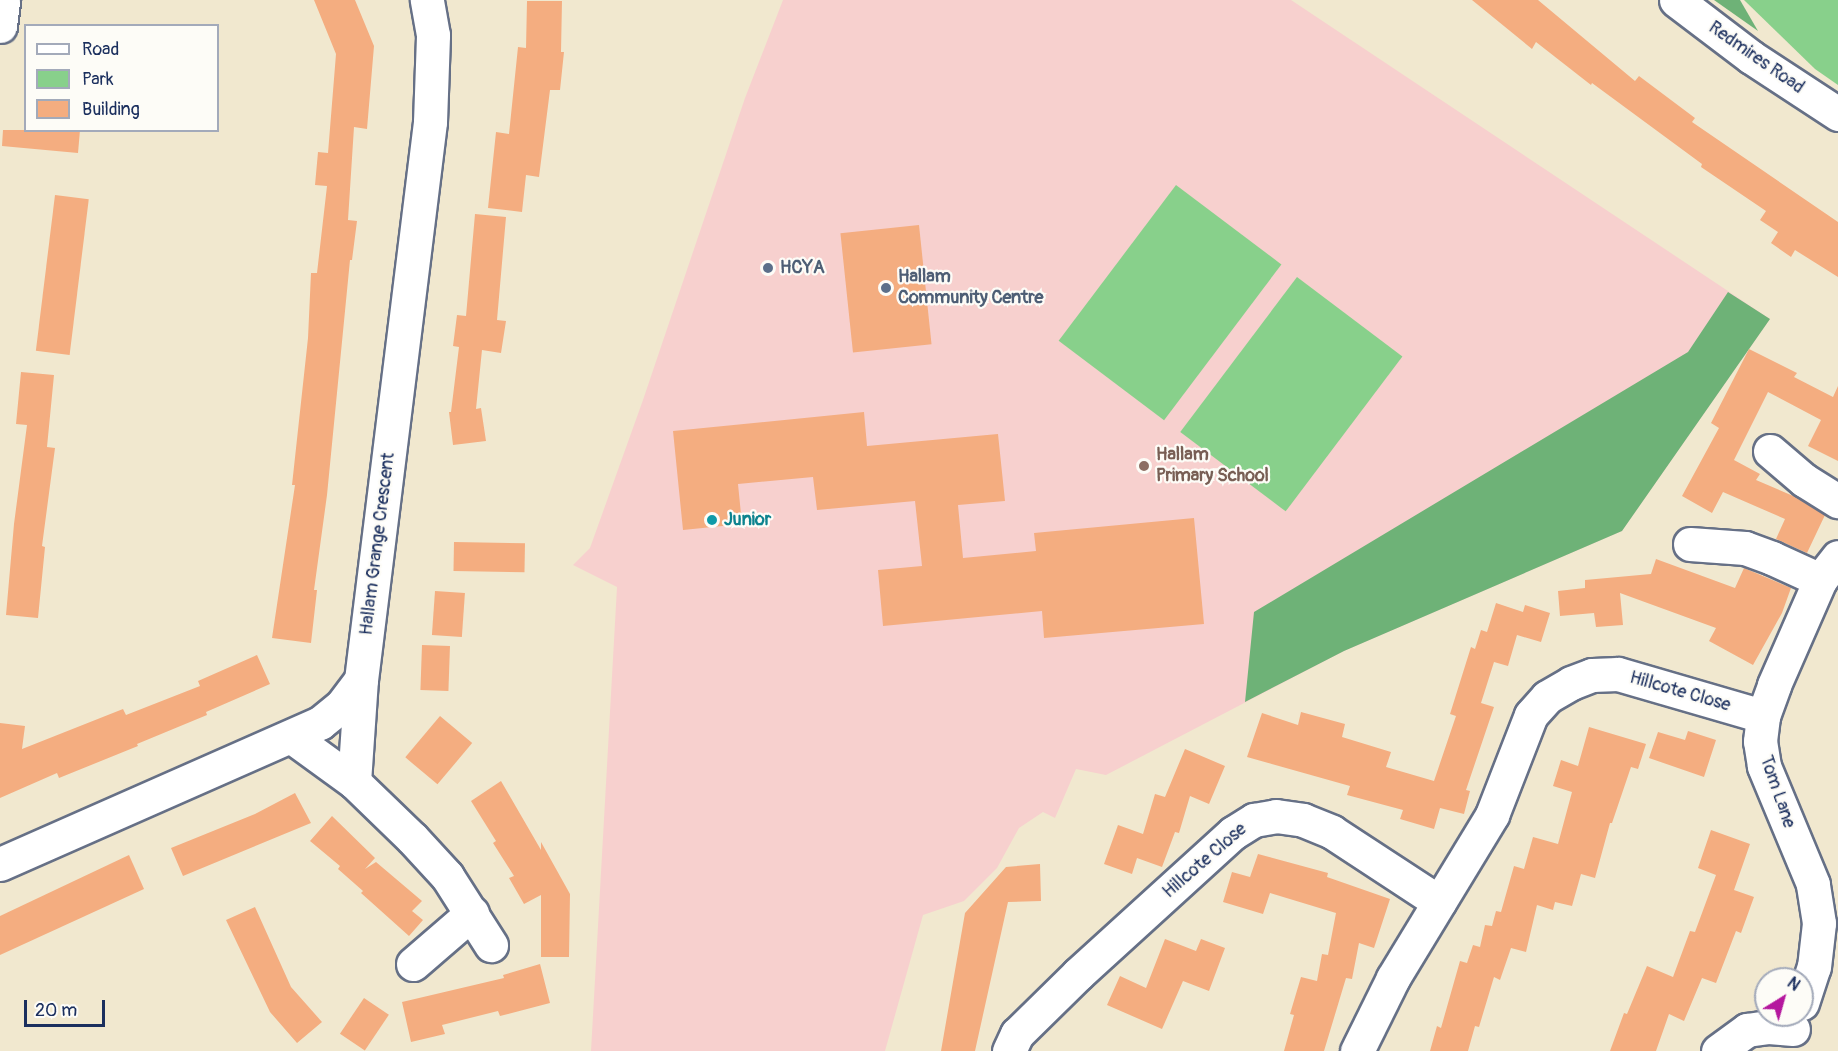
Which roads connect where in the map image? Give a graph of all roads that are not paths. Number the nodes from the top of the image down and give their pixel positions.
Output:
1 (3, 0) edge
2 (427, 0) edge
3 (1676, 0) edge
4 (0, 26) edge
5 (1838, 114) edge
6 (1770, 451) dead end
7 (1838, 501) edge
8 (1690, 544) dead end
9 (1829, 569) edge
10 (361, 680) junction
11 (1763, 716) junction
12 (292, 737) junction
13 (354, 782) junction
14 (0, 864) edge
15 (1439, 902) junction
16 (472, 913) junction
17 (491, 945) dead end
18 (413, 964) dead end
19 (1814, 967) edge
20 (1769, 1027) edge
21 (1009, 1051) edge
22 (1357, 1051) edge
23 (1718, 1051) edge

1 - 4 street
2 - 10 street, Hallam Grange Crescent
3 - 5 street, Redmires Road
6 - 7 street
8 - 9 street
9 - 11 street, Tom Lane
10 - 12 street
10 - 13 street, Hallam Grange Crescent
11 - 15 street, Hillcote Close
11 - 19 street, Tom Lane
12 - 13 street
12 - 14 street
13 - 16 street
15 - 21 street, Hillcote Close
15 - 22 street, Hillcote Close
16 - 17 street
16 - 18 street
20 - 23 street

